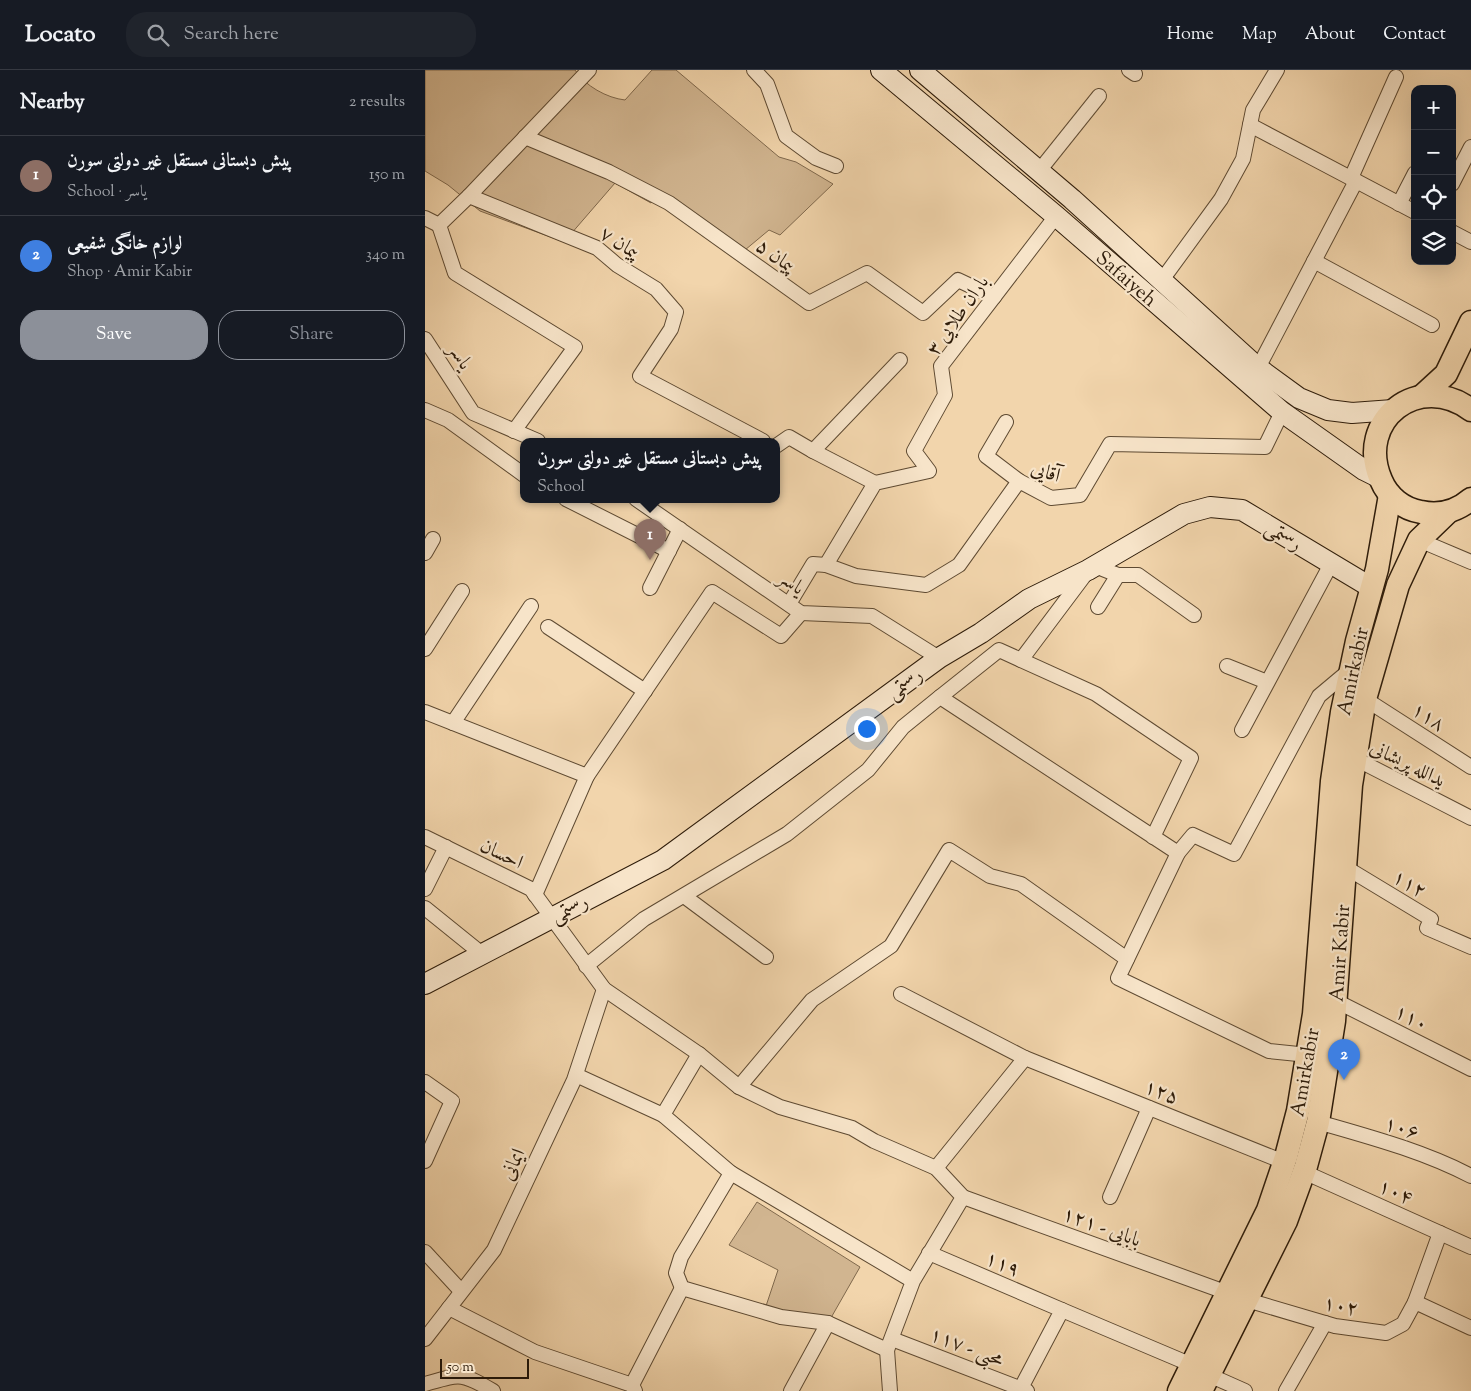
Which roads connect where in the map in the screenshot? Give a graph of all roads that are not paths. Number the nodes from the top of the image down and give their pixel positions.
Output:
1 (589, 70) edge
2 (755, 70) edge
3 (881, 70) edge
4 (920, 70) edge
5 (1277, 70) edge
6 (1396, 77) dead end
7 (1099, 96) dead end
8 (1250, 124) junction
9 (525, 137) junction
10 (1471, 147) edge
11 (836, 166) dead end
12 (1039, 171) junction
13 (1414, 175) edge
14 (1456, 176) edge
15 (1354, 180) junction
16 (469, 196) junction
17 (1399, 204) junction
18 (1411, 210) edge
19 (1056, 216) junction
20 (425, 218) edge
21 (439, 225) junction
22 (1456, 234) edge
23 (1471, 242) edge
24 (1314, 261) junction
25 (1162, 280) junction
26 (994, 297) junction
27 (1471, 322) edge
28 (1432, 325) dead end
29 (425, 339) edge
30 (900, 360) dead end
31 (1258, 368) junction
32 (1471, 389) edge
33 (1422, 396) junction
34 (1471, 404) edge
35 (425, 410) edge
36 (1393, 410) junction
37 (1471, 410) edge
38 (1282, 412) junction
39 (1006, 422) dead end
40 (515, 431) junction
41 (531, 438) edge
42 (757, 438) edge
43 (780, 443) edge
44 (813, 451) junction
45 (520, 472) edge
46 (1019, 481) junction
47 (875, 483) junction
48 (1385, 487) junction
49 (574, 503) edge
50 (642, 503) edge
51 (1464, 504) edge
52 (680, 529) junction
53 (433, 539) dead end
54 (1419, 540) junction
55 (669, 551) junction
56 (425, 553) edge
57 (1471, 562) edge
58 (1331, 564) junction
59 (826, 565) junction
60 (1091, 568) junction
61 (1118, 575) junction
62 (650, 588) dead end
63 (1371, 588) junction
64 (463, 591) dead end
65 (789, 604) junction
66 (531, 606) dead end
67 (1098, 607) dead end
68 (801, 613) junction
69 (1194, 616) dead end
70 (548, 628) dead end
71 (425, 649) edge
72 (939, 658) junction
73 (1021, 660) junction
74 (1227, 666) dead end
75 (1351, 669) junction
76 (1267, 682) junction
77 (645, 690) junction
78 (941, 697) junction
79 (1365, 699) junction
80 (425, 712) edge
81 (453, 723) junction
82 (1242, 730) dead end
83 (1354, 758) junction
84 (1471, 767) edge
85 (587, 776) junction
86 (1471, 818) edge
87 (425, 837) edge
88 (1153, 837) junction
89 (446, 847) junction
90 (1178, 853) junction
91 (1338, 880) junction
92 (425, 890) edge
93 (535, 895) junction
94 (684, 896) junction
95 (425, 908) edge
96 (550, 918) junction
97 (1471, 947) edge
98 (481, 954) junction
99 (766, 957) dead end
100 (1127, 959) junction
101 (587, 966) junction
102 (425, 984) edge
103 (604, 989) junction
104 (901, 994) dead end
105 (1336, 1000) junction
106 (699, 1054) junction
107 (1308, 1055) junction
108 (1025, 1058) junction
109 (1471, 1069) edge
110 (576, 1075) junction
111 (425, 1082) edge
112 (739, 1087) junction
113 (1149, 1108) junction
114 (663, 1115) junction
115 (1318, 1122) junction
116 (425, 1160) edge
117 (1284, 1162) junction
118 (936, 1168) junction
119 (1304, 1172) junction
120 (731, 1173) junction
121 (1471, 1176) edge
122 (963, 1197) junction
123 (1110, 1197) dead end
124 (1440, 1233) junction
125 (1471, 1247) edge
126 (425, 1252) edge
127 (929, 1253) junction
128 (913, 1281) junction
129 (682, 1288) junction
130 (461, 1291) junction
131 (1237, 1297) junction
132 (1415, 1302) junction
133 (449, 1308) junction
134 (1062, 1310) junction
135 (828, 1323) junction
136 (1325, 1323) junction
137 (1471, 1328) edge
138 (425, 1339) edge
139 (889, 1344) junction
140 (1201, 1377) edge
141 (425, 1384) edge
142 (633, 1388) edge
143 (1024, 1390) edge
144 (493, 1391) edge
145 (791, 1391) edge
146 (890, 1391) edge
147 (1179, 1391) edge
148 (1245, 1391) edge
149 (1286, 1391) edge

1 - 9 street
2 - 11 street
3 - 19 main road, Safaiyeh
4 - 12 main road, Safaiyeh
5 - 8 street
6 - 15 street
7 - 12 street
8 - 15 street
8 - 25 street
9 - 16 street
9 - 26 street, پیمان ۵
10 - 14 street
12 - 25 main road, Safaiyeh
13 - 17 street
15 - 17 street
15 - 24 street
16 - 21 street
16 - 42 street, پیمان ۷
17 - 18 street
19 - 26 street, باران طلایی ۳
19 - 38 main road, Safaiyeh
20 - 21 street
21 - 40 street
22 - 23 street
24 - 28 street
24 - 31 street
25 - 31 main road, Safaiyeh
26 - 47 street, باران طلایی ۳
27 - 33 main road
29 - 40 street, یاسر
30 - 44 street
31 - 36 main road, Safaiyeh
32 - 34 main road
33 - 36 main road
33 - 37 main road
35 - 45 street
36 - 48 main road
38 - 46 street, آقایی
38 - 48 main road, Safaiyeh
39 - 46 street
40 - 41 street, یاسر
43 - 44 street
44 - 47 street
46 - 59 street, آقایی
47 - 59 street
48 - 51 main road
48 - 63 main road, Amirkabir
49 - 55 street
50 - 52 street, یاسر
51 - 54 main road, Amir Kabir
52 - 55 street
52 - 65 street, یاسر
53 - 56 street
54 - 57 street
54 - 79 main road, Amir Kabir
55 - 62 street
58 - 60 main road, رستمی
58 - 63 main road, رستمی
58 - 76 street
59 - 65 street
60 - 61 street
60 - 72 main road, رستمی
60 - 73 street
61 - 67 street
61 - 69 street
63 - 75 main road, Amirkabir
64 - 71 street
65 - 68 street, یاسر
66 - 81 street
68 - 72 street, یاسر
68 - 77 street
70 - 77 street
72 - 96 main road, رستمی
73 - 78 street
73 - 88 street
74 - 76 street
75 - 90 street
75 - 91 main road, Amirkabir
76 - 82 street
77 - 85 street
78 - 88 street
78 - 94 street
79 - 83 main road, Amir Kabir
79 - 84 street, ۱۱۸
80 - 81 street
81 - 85 street
83 - 86 street, یدالله پریشانی
83 - 91 main road, Amir Kabir
85 - 93 street
87 - 89 street, احسان
88 - 90 street
89 - 92 street
89 - 93 street, احسان
90 - 100 street
91 - 97 street, ۱۱۲
91 - 105 main road, Amir Kabir
91 - 107 main road, Amirkabir
93 - 96 street, احسان
94 - 99 street
94 - 101 street
95 - 98 street
96 - 98 main road, رستمی
96 - 101 street, احسان
98 - 102 main road, رستمی
100 - 107 street
100 - 112 street
101 - 103 street, احسان
103 - 106 street, احسان
103 - 110 street, ایمانی
104 - 108 street, ۱۲۵
105 - 109 street, ۱۱۰
105 - 115 main road, Amir Kabir
106 - 112 street, احسان
106 - 114 street
107 - 117 main road, Amirkabir
108 - 113 street, ۱۲۵
108 - 118 street
110 - 114 street
110 - 130 street, ایمانی
111 - 116 street
112 - 118 street, احسان
113 - 117 street, ۱۲۵
113 - 123 street
114 - 120 street
115 - 119 main road, Amir Kabir
115 - 121 street, ۱۰۶
117 - 131 main road, Amirkabir
118 - 122 street
119 - 124 street, ۱۰۴
119 - 131 main road, Amir Kabir
120 - 128 street
120 - 129 street
122 - 127 street
122 - 131 street, بابایی - ۱۲۱
124 - 125 street, ۱۰۴
124 - 132 street, ۱۰۲
126 - 130 street
127 - 128 street
127 - 134 street, ۱۱۹
128 - 139 street
129 - 135 street, محبی - ۱۱۷
129 - 142 street
130 - 133 street, ایمانی
131 - 136 street, ۱۰۲
131 - 140 main road, Amirkabir
132 - 136 street, ۱۰۲
132 - 137 street
133 - 138 street, ایمانی
133 - 142 street
134 - 140 street, ۱۱۹
134 - 143 street
135 - 139 street, محبی - ۱۱۷
135 - 145 street
136 - 149 street
139 - 143 street, محبی - ۱۱۷
139 - 146 street
140 - 147 main road, Amirkabir
140 - 148 street, ۱۱۹
141 - 144 street

